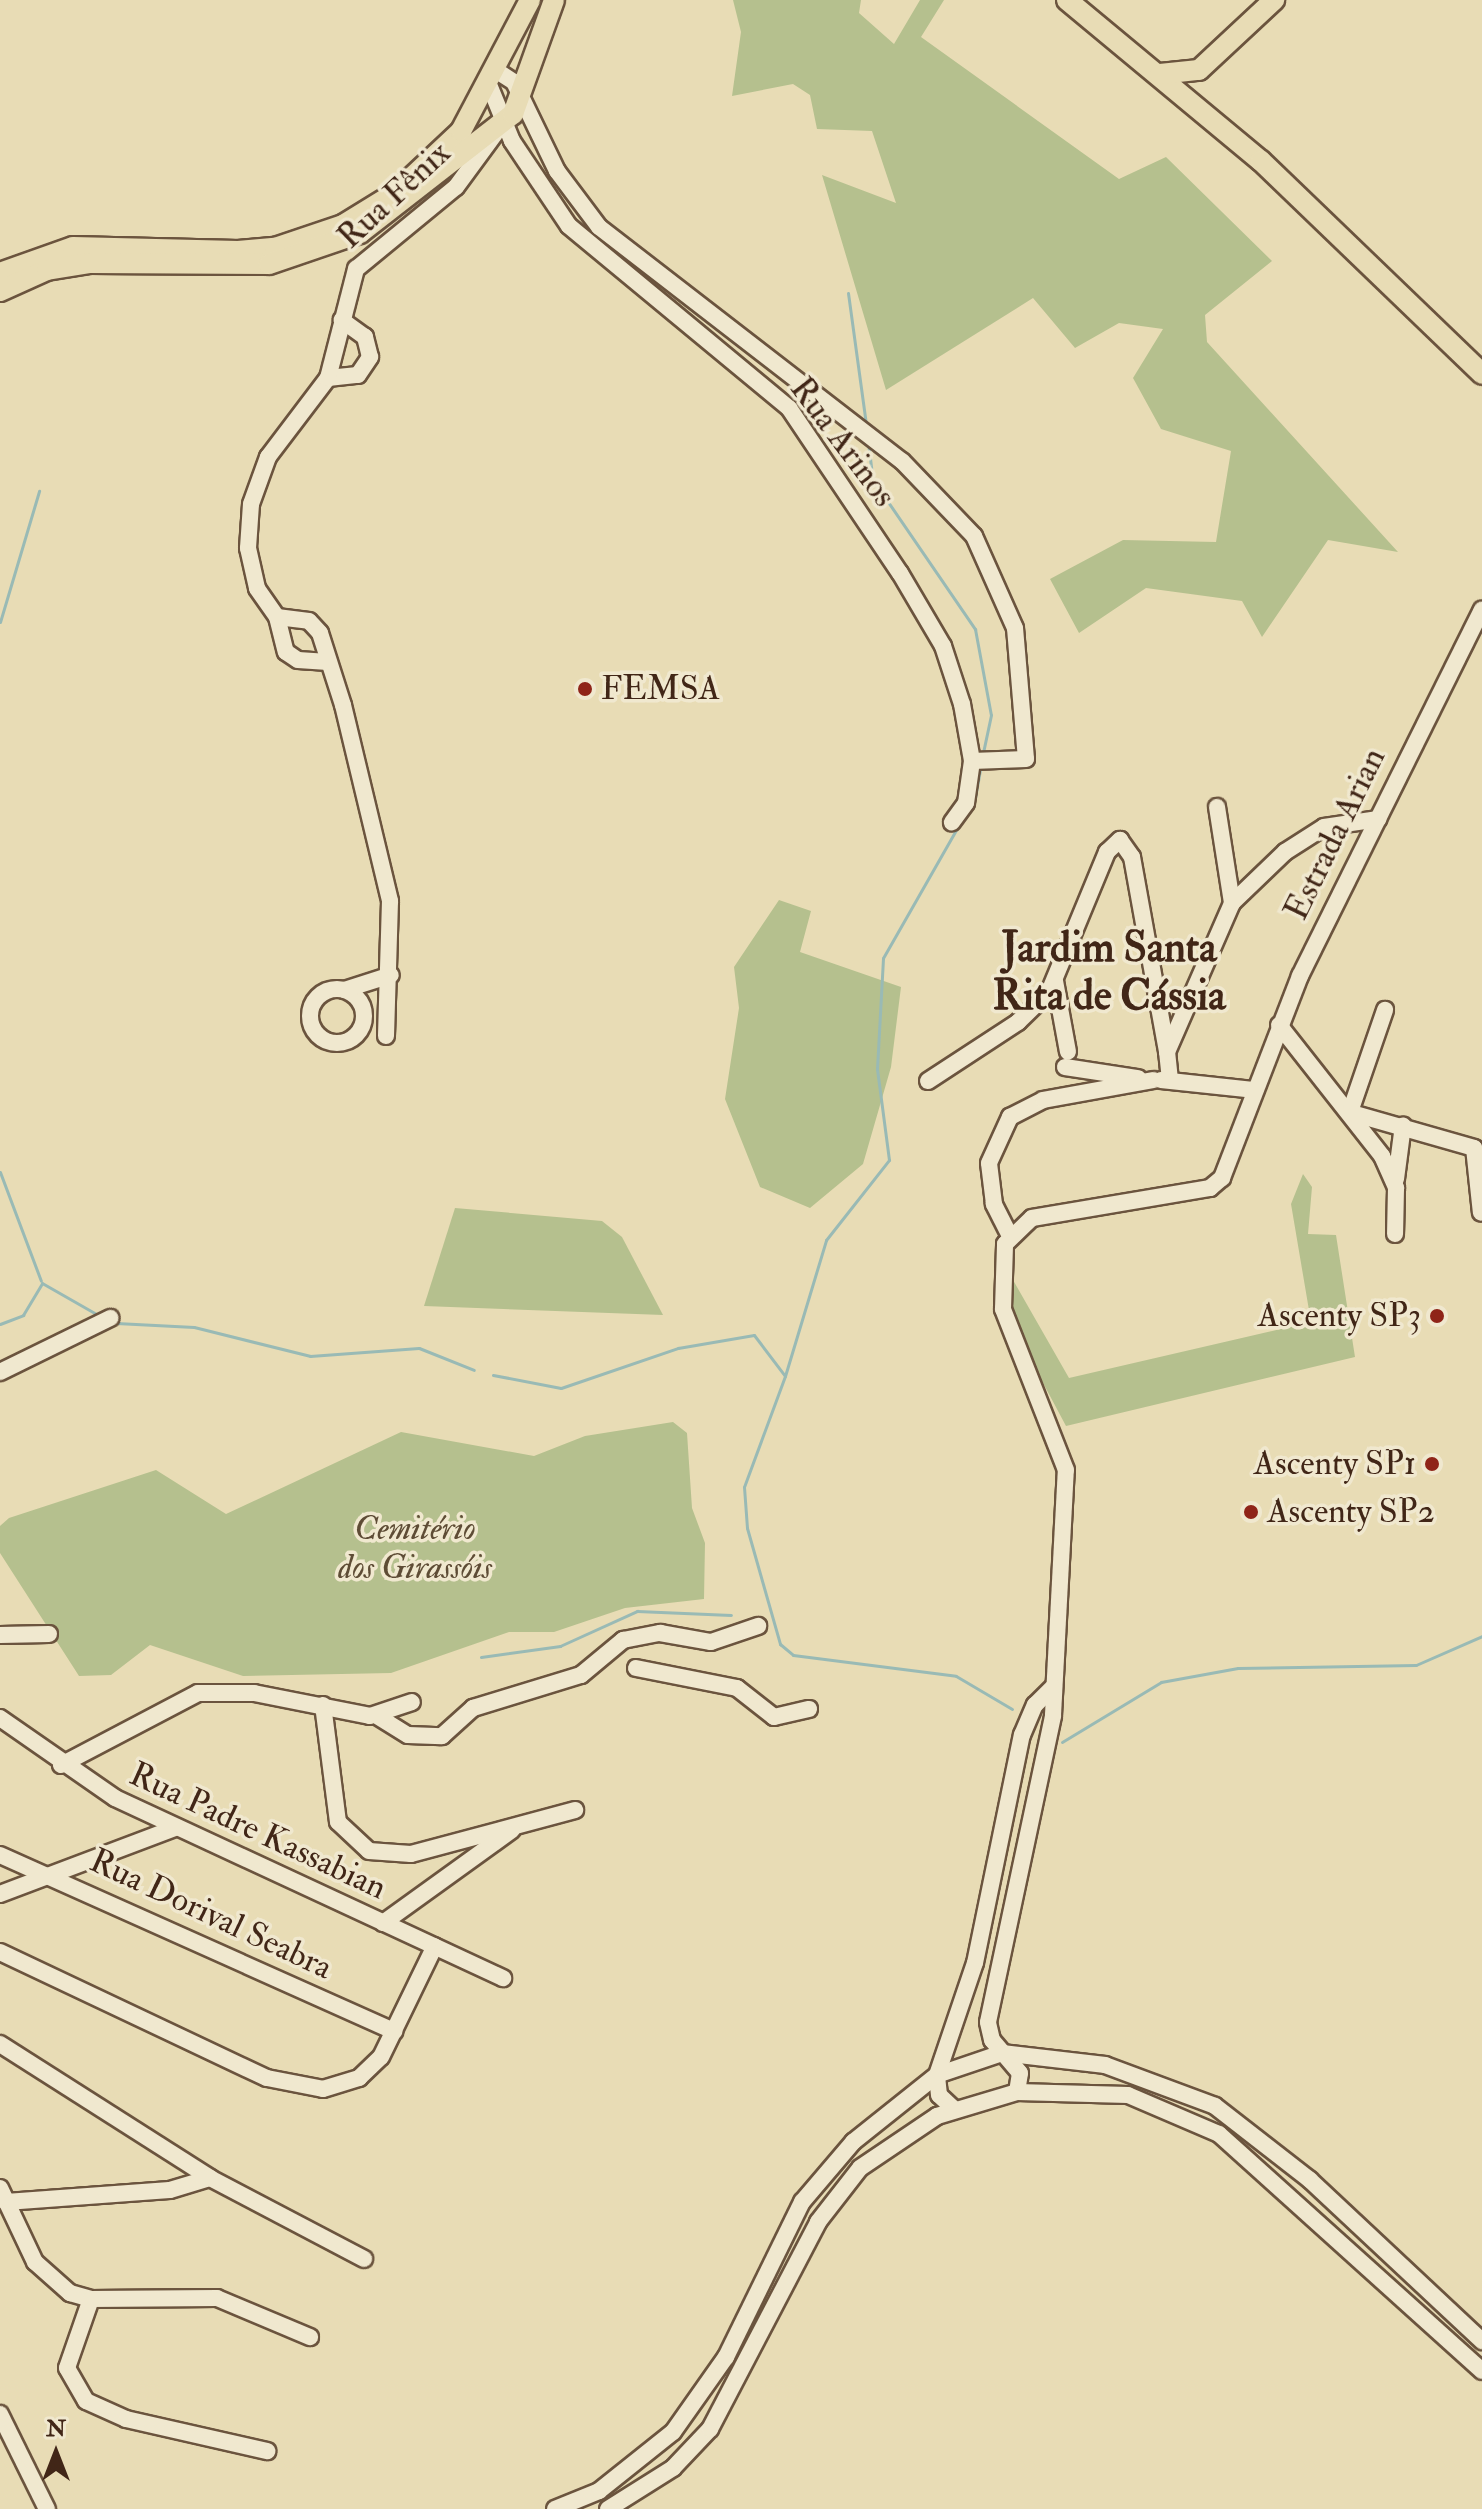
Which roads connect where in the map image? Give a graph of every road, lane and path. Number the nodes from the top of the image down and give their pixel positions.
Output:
1 (530, 0) edge
2 (554, 0) edge
3 (1067, 0) edge
4 (1274, 0) edge
5 (1199, 70) junction
6 (1160, 74) junction
7 (494, 79) junction
8 (522, 96) junction
9 (1201, 108) junction
10 (504, 123) junction
11 (0, 273) edge
12 (0, 291) edge
13 (342, 320) junction
14 (1482, 374) edge
15 (328, 378) junction
16 (1482, 610) edge
17 (277, 617) junction
18 (328, 662) junction
19 (972, 761) junction
20 (1217, 807) dead end
21 (1378, 819) junction
22 (952, 822) dead end
23 (1232, 903) junction
24 (391, 975) junction
25 (1055, 981) junction
26 (344, 990) dead end
27 (1385, 1010) dead end
28 (1279, 1025) junction
29 (386, 1036) dead end
30 (1167, 1052) junction
31 (1153, 1080) junction
32 (1170, 1080) junction
33 (928, 1081) dead end
34 (1255, 1090) junction
35 (1353, 1111) junction
36 (1403, 1125) junction
37 (1396, 1188) junction
38 (1481, 1213) edge
39 (1009, 1234) junction
40 (1395, 1234) dead end
41 (110, 1318) dead end
42 (0, 1372) edge
43 (758, 1626) dead end
44 (49, 1634) dead end
45 (0, 1635) edge
46 (636, 1668) dead end
47 (1053, 1687) junction
48 (412, 1702) dead end
49 (323, 1705) junction
50 (809, 1709) dead end
51 (377, 1716) junction
52 (0, 1718) edge
53 (1022, 1735) junction
54 (1048, 1739) junction
55 (61, 1765) junction
56 (575, 1810) dead end
57 (519, 1825) junction
58 (177, 1827) junction
59 (0, 1855) edge
60 (54, 1875) junction
61 (0, 1894) edge
62 (383, 1923) junction
63 (435, 1946) junction
64 (0, 1952) edge
65 (503, 1978) dead end
66 (394, 2031) junction
67 (0, 2044) edge
68 (1002, 2053) junction
69 (1071, 2060) junction
70 (937, 2075) junction
71 (1071, 2089) junction
72 (1017, 2092) junction
73 (953, 2108) junction
74 (210, 2178) junction
75 (3, 2195) edge
76 (364, 2259) dead end
77 (91, 2299) junction
78 (310, 2337) dead end
79 (1482, 2341) edge
80 (1482, 2371) edge
81 (0, 2414) edge
82 (267, 2451) dead end
83 (47, 2509) edge
84 (555, 2509) edge
85 (608, 2509) edge

1 - 7 main road
2 - 8 main road
3 - 6 main road
4 - 5 main road
5 - 6 main road
5 - 9 main road
6 - 9 main road
7 - 8 street, Rua Arinos
7 - 10 street, Rua Arinos
7 - 11 main road
8 - 10 main road
8 - 19 street, Rua Arinos
9 - 14 main road
10 - 12 main road
10 - 13 street, Rua Fênix
10 - 19 street, Rua Arinos
13 - 15 street, Rua Fênix
13 - 15 street
15 - 17 street, Rua Fênix
16 - 21 street, Estrada Arian
17 - 18 street
17 - 18 street, Rua Fênix
18 - 24 street
19 - 22 street, Rua Arinos
20 - 23 street
21 - 23 street
21 - 28 street, Estrada Arian
23 - 30 street
24 - 26 street
24 - 29 street
25 - 30 street
25 - 31 street
25 - 33 street
27 - 35 street
28 - 34 street, Estrada Arian
28 - 35 street
30 - 32 street
31 - 32 street
31 - 39 street
32 - 34 street
34 - 39 street, Estrada Arian
35 - 36 street
35 - 37 street
36 - 37 street
36 - 38 street
37 - 40 street
39 - 47 street
41 - 42 street
43 - 51 street
44 - 45 street
46 - 50 street
47 - 53 street
47 - 54 street
48 - 51 street
49 - 51 street
49 - 55 street
49 - 57 street
52 - 55 street, Rua Padre Kassabian
53 - 54 street
53 - 70 street
54 - 68 street
55 - 58 street, Rua Padre Kassabian
56 - 57 street
57 - 62 street
58 - 60 street
58 - 62 street, Rua Padre Kassabian
59 - 60 street, Rua Dorival Seabra
60 - 61 street
60 - 66 street, Rua Dorival Seabra
62 - 63 street, Rua Padre Kassabian
63 - 65 street, Rua Padre Kassabian
63 - 66 street
64 - 66 street
67 - 74 street
68 - 69 street
68 - 70 street
68 - 72 street
69 - 71 street
69 - 79 street
70 - 73 street
70 - 84 street
71 - 72 street
71 - 80 street
72 - 73 street
73 - 85 street
74 - 75 street
74 - 76 street
75 - 77 street
77 - 78 street
77 - 82 street
81 - 83 street

